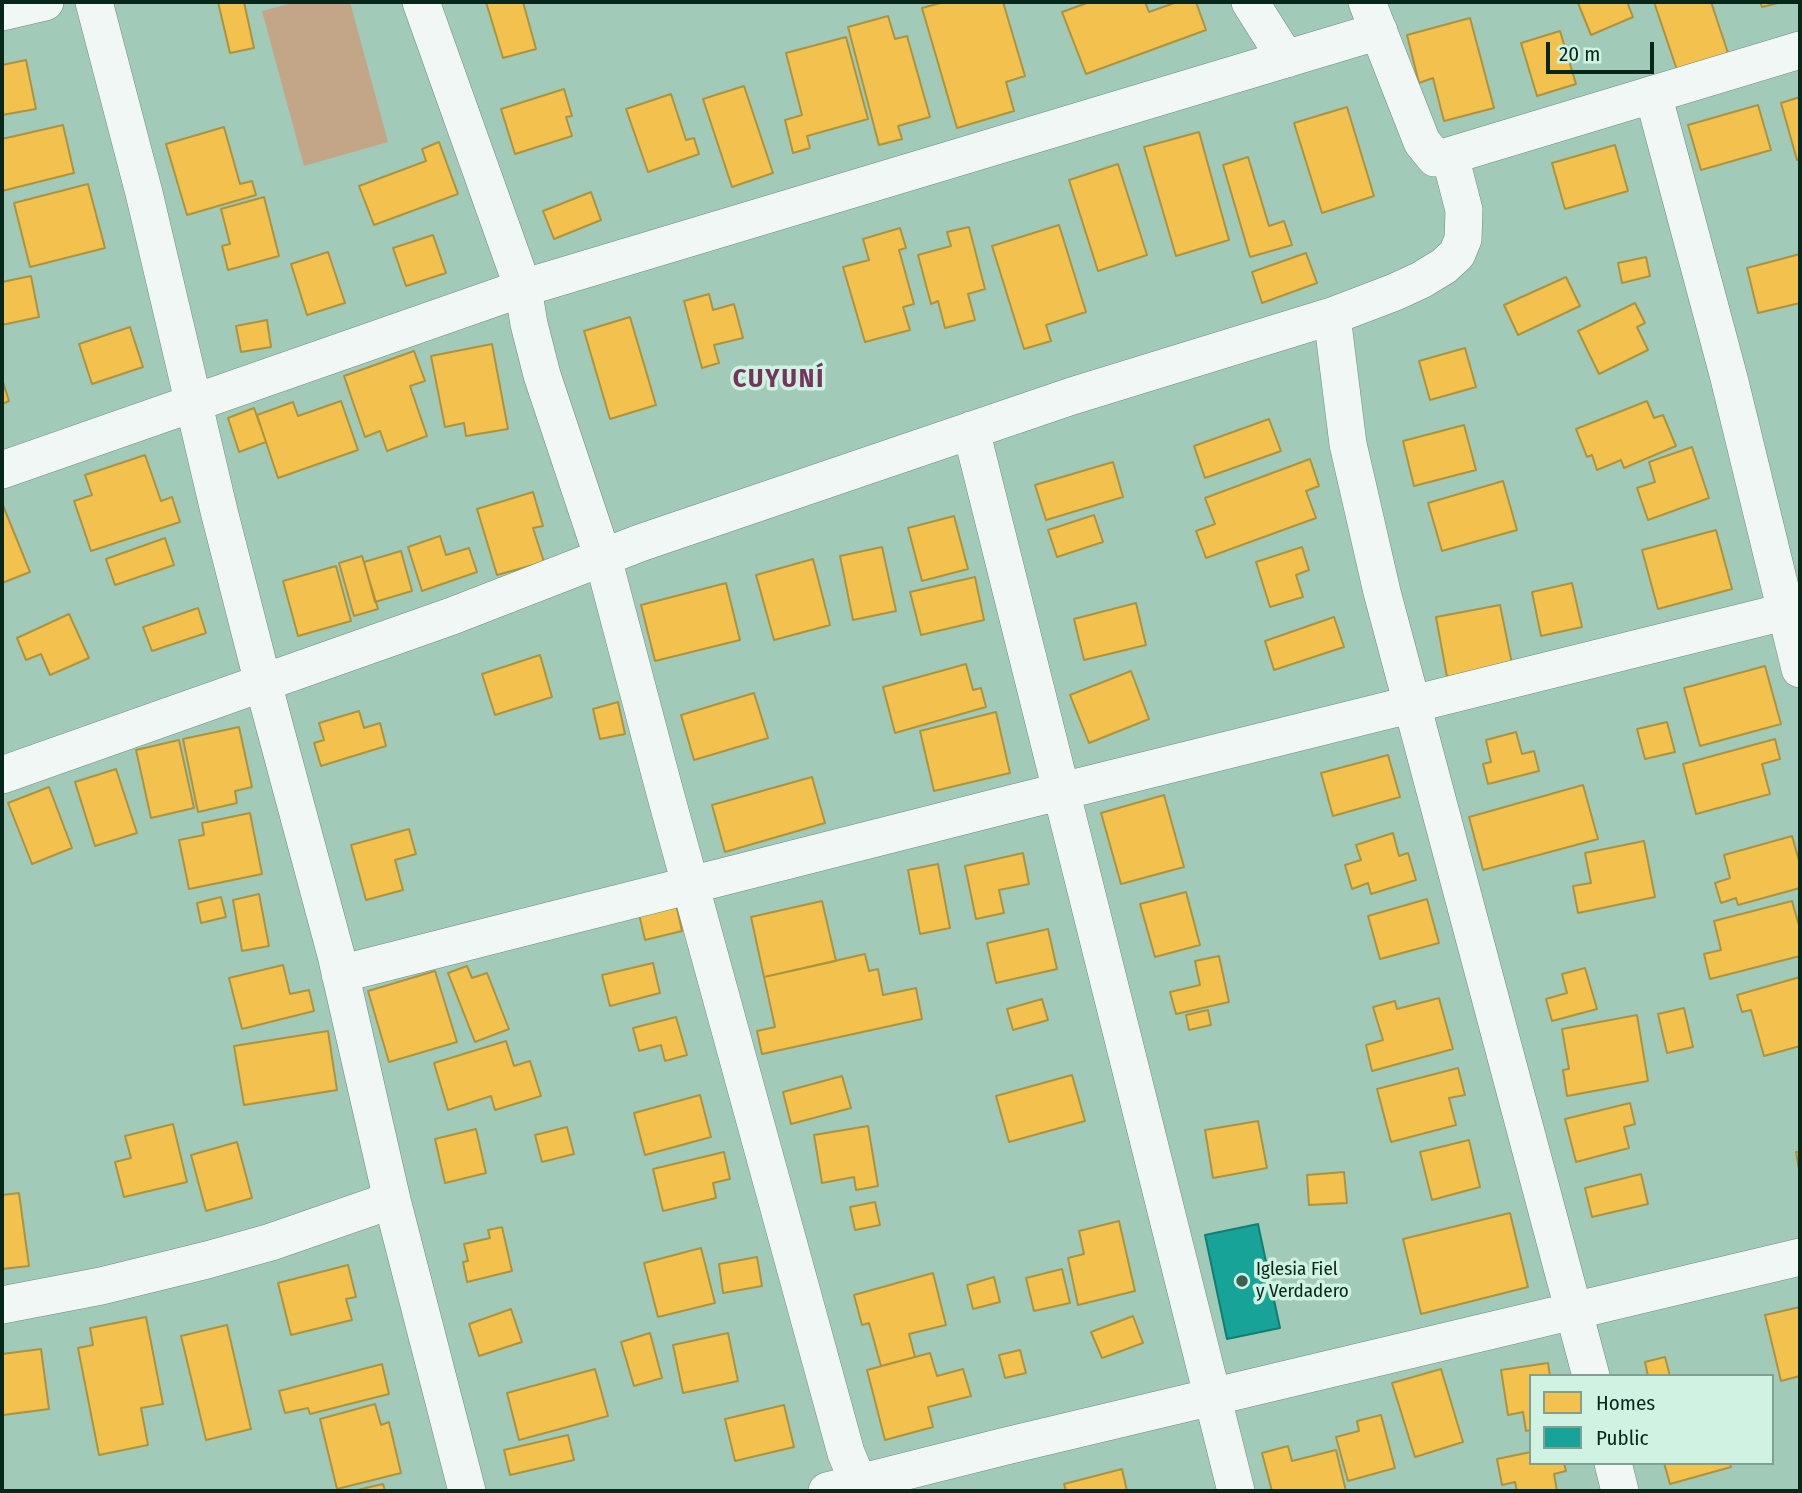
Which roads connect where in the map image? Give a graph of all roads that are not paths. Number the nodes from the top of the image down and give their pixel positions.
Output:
1 (45, 2) edge
2 (94, 2) edge
3 (421, 2) edge
4 (1250, 2) edge
5 (2, 12) edge
6 (1373, 16) edge
7 (1800, 50) edge
8 (1286, 59) junction
9 (1653, 94) junction
10 (1450, 156) junction
11 (523, 288) junction
12 (1332, 316) junction
13 (193, 404) junction
14 (971, 430) junction
15 (2, 471) edge
16 (603, 558) junction
17 (1793, 610) edge
18 (1800, 669) edge
19 (263, 683) junction
20 (1412, 704) junction
21 (2, 775) edge
22 (1061, 791) junction
23 (691, 884) junction
24 (340, 974) junction
25 (392, 1200) junction
26 (1800, 1257) edge
27 (2, 1305) edge
28 (1574, 1311) junction
29 (1590, 1374) edge
30 (1213, 1397) junction
31 (1614, 1465) edge
32 (849, 1489) edge
33 (467, 1491) edge
34 (1236, 1491) edge
35 (1620, 1491) edge

1 - 5 street
2 - 13 street
3 - 11 street
4 - 8 street
6 - 8 street
6 - 10 street
7 - 9 street
8 - 11 street
9 - 10 street
9 - 17 street
10 - 12 street
11 - 13 street
11 - 16 street
12 - 14 street
12 - 20 street
13 - 15 street
13 - 19 street
14 - 16 street
14 - 22 street
16 - 19 street
16 - 23 street
17 - 18 street
17 - 20 street
19 - 21 street
19 - 24 street
20 - 22 street
20 - 28 street
22 - 23 street
22 - 30 street
23 - 24 street
23 - 32 street
24 - 25 street
25 - 27 street
25 - 33 street
26 - 28 street
28 - 29 street
28 - 30 street
30 - 32 street
30 - 34 street
31 - 35 street

